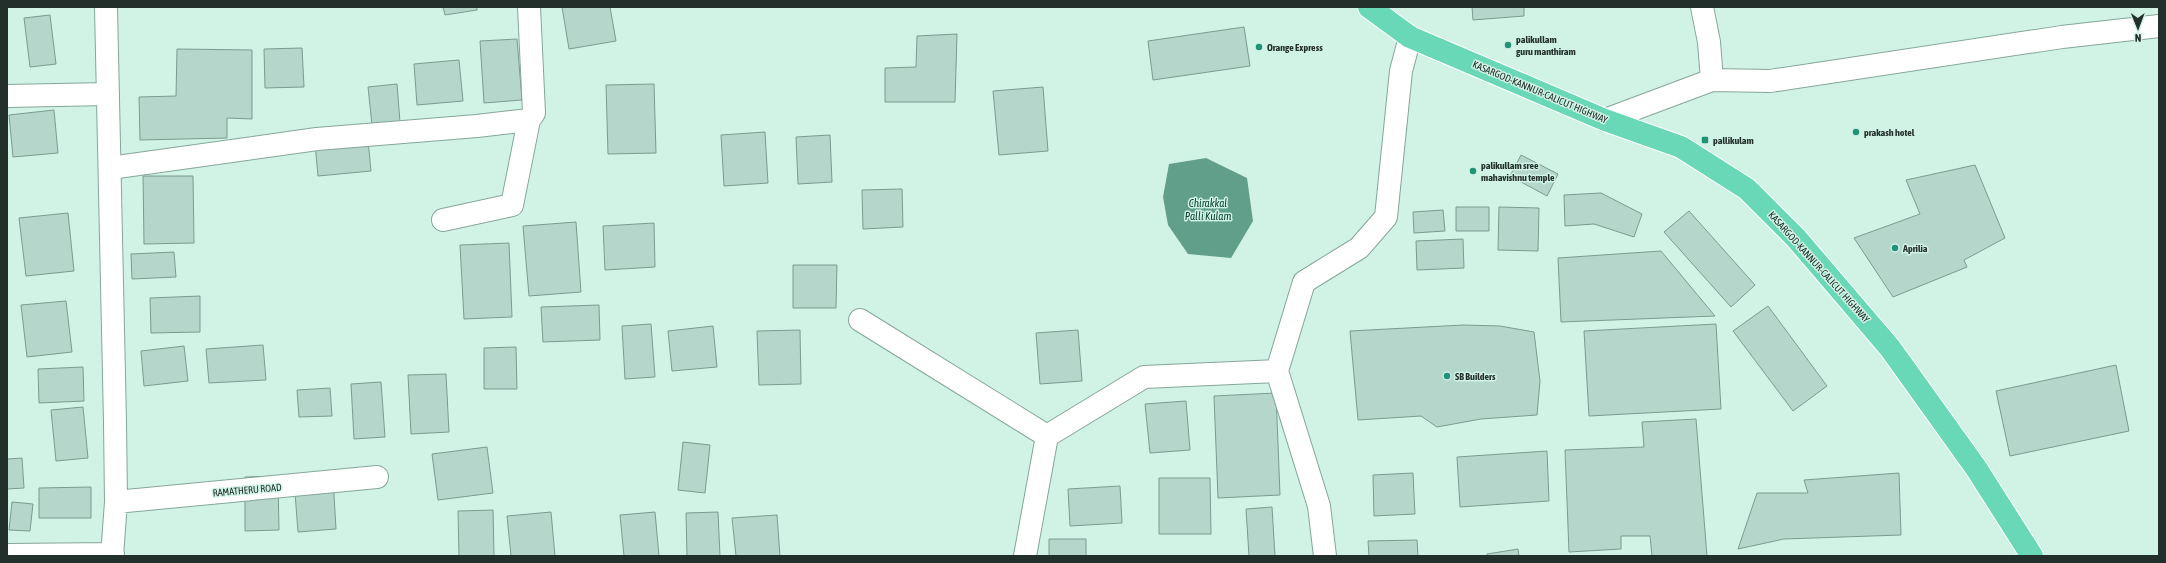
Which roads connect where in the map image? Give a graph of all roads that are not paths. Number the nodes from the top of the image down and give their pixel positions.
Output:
1 (106, 7) edge
2 (529, 7) edge
3 (1369, 7) edge
4 (1702, 7) edge
5 (2159, 26) edge
6 (1410, 37) junction
7 (1712, 80) junction
8 (108, 94) junction
9 (7, 96) edge
10 (529, 120) junction
11 (1605, 120) junction
12 (110, 168) junction
13 (443, 220) dead end
14 (860, 320) dead end
15 (1277, 371) junction
16 (1047, 436) junction
17 (377, 478) dead end
18 (116, 502) junction
19 (7, 555) edge
20 (112, 555) edge
21 (1025, 556) edge
22 (1325, 556) edge
23 (2032, 556) edge

1 - 8 street
2 - 10 street
3 - 6 highway, KASARGOD-KANNUR-CALICUT HIGHWAY
4 - 7 street
5 - 7 street
6 - 11 highway, KASARGOD-KANNUR-CALICUT HIGHWAY
6 - 15 street
7 - 11 street
8 - 9 street
8 - 12 street
10 - 12 street
10 - 13 street
11 - 23 highway, KASARGOD-KANNUR-CALICUT HIGHWAY
12 - 18 street
14 - 16 street
15 - 16 street
15 - 22 street
16 - 21 street
17 - 18 street, RAMATHERU ROAD
18 - 20 street
19 - 20 street

